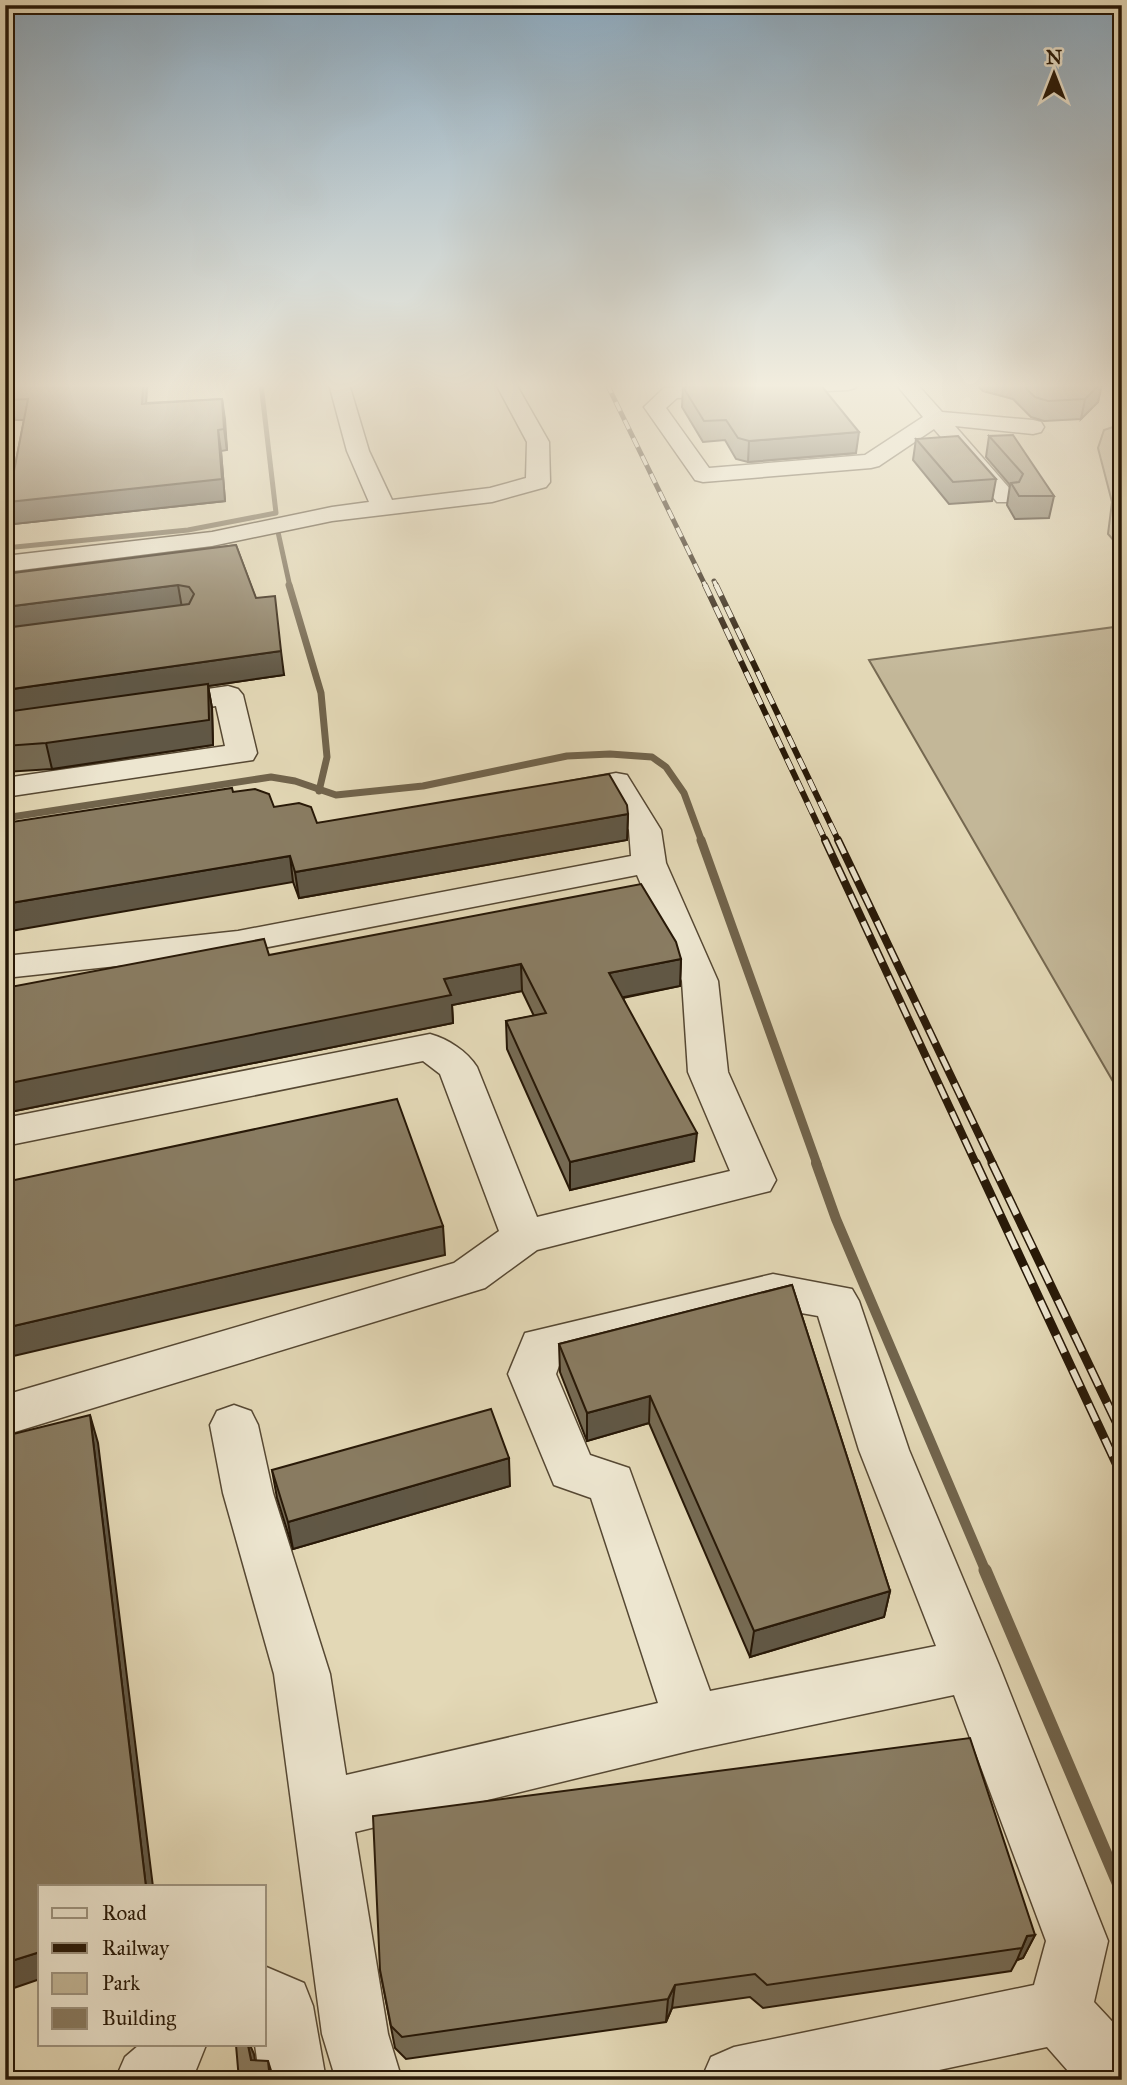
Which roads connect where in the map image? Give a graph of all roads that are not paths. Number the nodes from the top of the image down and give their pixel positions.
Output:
1 (372, 481) edge
2 (538, 481) edge
3 (991, 481) edge
4 (1005, 497) dead end
5 (384, 508) junction
6 (192, 541) junction
7 (5, 564) edge
8 (166, 569) edge
9 (136, 708) edge
10 (5, 788) edge
11 (534, 796) edge
12 (649, 863) junction
13 (5, 967) edge
14 (5, 1132) edge
15 (523, 1237) junction
16 (5, 1415) edge
17 (234, 1425) dead end
18 (971, 1665) junction
19 (693, 1723) junction
20 (322, 1810) junction
21 (266, 1999) edge
22 (1059, 2012) junction
23 (173, 2046) edge
24 (148, 2080) edge
25 (293, 2080) edge
26 (369, 2080) edge
27 (734, 2080) edge
28 (1121, 2080) edge

1 - 5 street
2 - 5 street
3 - 4 street
5 - 6 street
6 - 7 street
6 - 8 street
9 - 10 street
11 - 12 street
12 - 13 street
12 - 15 street
14 - 15 street
15 - 16 street
17 - 20 street
18 - 19 street
18 - 19 street
18 - 22 street
19 - 20 street
20 - 26 street
21 - 25 street
22 - 27 street
22 - 28 street
23 - 24 street

